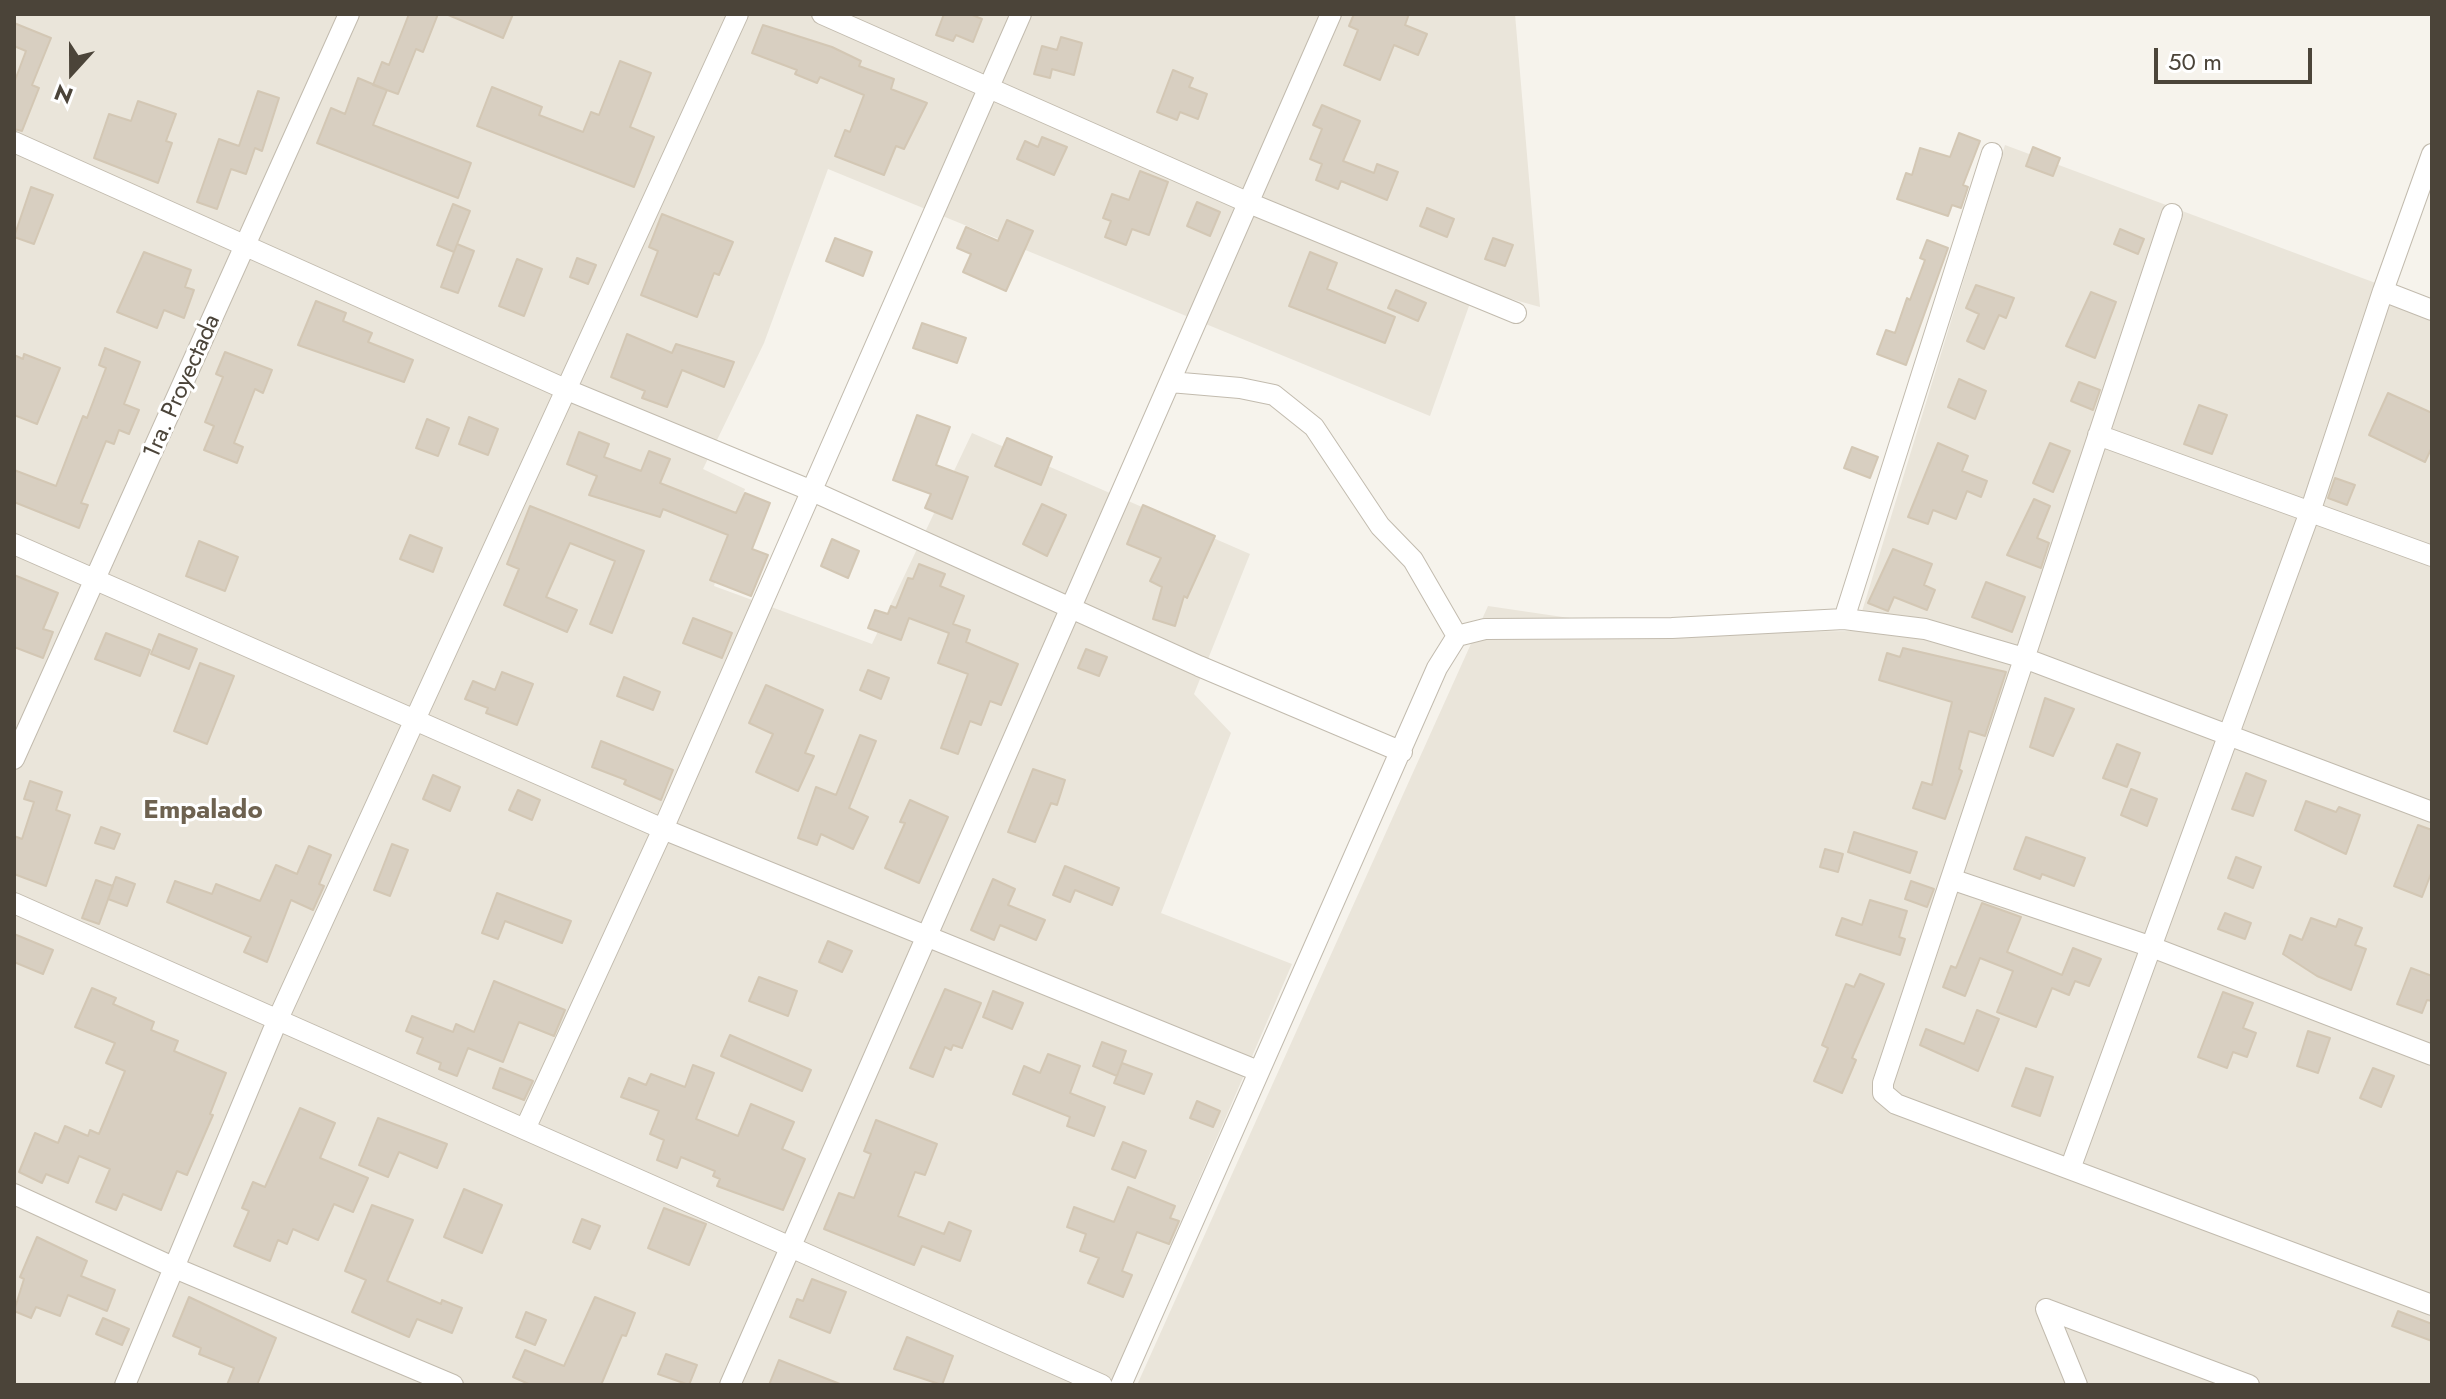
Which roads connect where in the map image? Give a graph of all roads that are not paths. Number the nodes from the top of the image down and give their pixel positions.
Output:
1 (349, 14) edge
2 (738, 14) edge
3 (822, 14) edge
4 (1021, 14) edge
5 (1331, 14) edge
6 (990, 87) junction
7 (14, 142) edge
8 (1992, 153) dead end
9 (2432, 154) edge
10 (1249, 203) junction
11 (2172, 214) dead end
12 (246, 246) junction
13 (2383, 291) junction
14 (2432, 310) edge
15 (1516, 313) dead end
16 (1170, 382) junction
17 (565, 389) junction
18 (2098, 435) junction
19 (812, 491) junction
20 (2311, 509) junction
21 (14, 544) edge
22 (2432, 556) edge
23 (97, 581) junction
24 (1071, 606) junction
25 (1844, 619) junction
26 (1457, 636) junction
27 (2024, 658) junction
28 (414, 721) junction
29 (2226, 734) junction
30 (1402, 752) junction
31 (14, 759) edge
32 (2432, 812) edge
33 (663, 829) junction
34 (1951, 879) junction
35 (14, 903) edge
36 (927, 938) junction
37 (2149, 946) junction
38 (277, 1021) junction
39 (2432, 1055) edge
40 (1258, 1071) junction
41 (525, 1129) junction
42 (2070, 1169) junction
43 (14, 1194) edge
44 (791, 1245) junction
45 (175, 1268) junction
46 (2432, 1305) edge
47 (125, 1385) edge
48 (453, 1385) edge
49 (730, 1385) edge
50 (1102, 1385) edge
51 (1121, 1385) edge
52 (2077, 1385) edge
53 (2249, 1385) edge

1 - 12 street, 1ra. Proyectada
2 - 17 street
3 - 6 street
4 - 6 street
5 - 10 street
6 - 10 street
6 - 19 street
7 - 12 street
8 - 25 street
9 - 13 street
10 - 15 street
10 - 16 street
11 - 18 street
12 - 17 street
12 - 23 street, 1ra. Proyectada
13 - 14 street
13 - 20 street
16 - 24 street
16 - 26 street
17 - 19 street
17 - 28 street
18 - 20 street
18 - 27 street
19 - 24 street
19 - 33 street
20 - 22 street
20 - 29 street
21 - 23 street
23 - 28 street
23 - 31 street, 1ra. Proyectada
24 - 30 street
24 - 36 street
25 - 26 street
25 - 27 street
26 - 30 street
27 - 29 street
27 - 34 street
28 - 33 street
28 - 38 street
29 - 32 street
29 - 37 street
30 - 40 street
33 - 36 street
33 - 41 street
34 - 37 street
34 - 42 street
35 - 38 street
36 - 40 street
36 - 44 street
37 - 39 street
37 - 42 street
38 - 41 street
38 - 45 street
40 - 51 street
41 - 44 street
42 - 46 street
43 - 45 street
44 - 49 street
44 - 50 street
45 - 47 street
45 - 48 street
52 - 53 street

